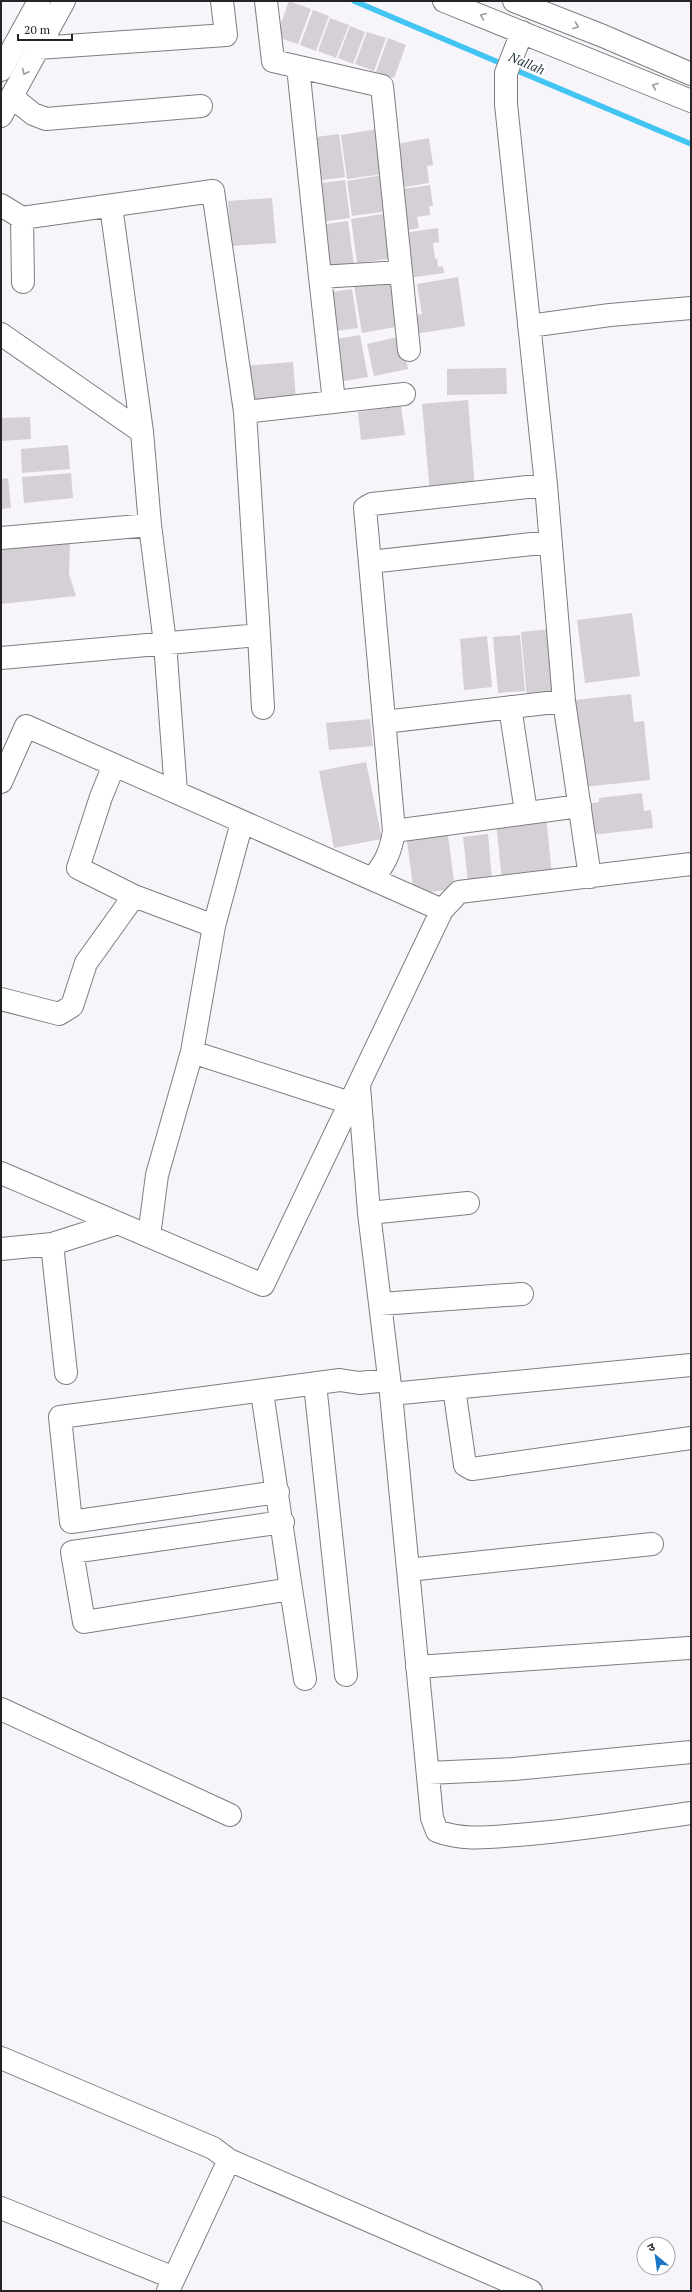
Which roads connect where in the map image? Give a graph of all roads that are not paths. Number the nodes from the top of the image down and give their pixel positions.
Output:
1 (39, 1) edge
2 (64, 1) edge
3 (222, 1) edge
4 (266, 1) edge
5 (444, 1) edge
6 (518, 2) edge
7 (551, 8) edge
8 (522, 36) junction
9 (38, 48) junction
10 (298, 67) junction
11 (1, 70) edge
12 (691, 74) edge
13 (12, 97) junction
14 (691, 101) edge
15 (201, 106) dead end
16 (1, 116) edge
17 (1, 204) edge
18 (111, 206) junction
19 (22, 218) junction
20 (401, 272) junction
21 (320, 277) junction
22 (22, 282) dead end
23 (691, 308) edge
24 (529, 326) junction
25 (1, 334) edge
26 (409, 350) dead end
27 (404, 394) dead end
28 (334, 402) junction
29 (245, 412) junction
30 (142, 432) junction
31 (546, 485) junction
32 (150, 525) junction
33 (1, 538) edge
34 (550, 542) junction
35 (370, 562) junction
36 (259, 635) junction
37 (165, 643) junction
38 (1, 658) edge
39 (564, 701) junction
40 (510, 707) junction
41 (263, 708) dead end
42 (384, 722) junction
43 (6, 761) edge
44 (114, 765) junction
45 (1, 782) edge
46 (176, 792) junction
47 (580, 806) junction
48 (526, 812) junction
49 (242, 822) junction
50 (394, 831) junction
51 (691, 864) edge
52 (590, 877) junction
53 (372, 879) junction
54 (134, 896) junction
55 (442, 910) junction
56 (214, 926) junction
57 (1, 999) edge
58 (192, 1052) junction
59 (354, 1094) junction
60 (1, 1173) edge
61 (468, 1204) dead end
62 (369, 1213) junction
63 (118, 1223) junction
64 (149, 1236) junction
65 (52, 1244) junction
66 (1, 1249) edge
67 (522, 1294) dead end
68 (380, 1304) junction
69 (691, 1365) edge
70 (66, 1373) dead end
71 (389, 1381) junction
72 (315, 1384) junction
73 (454, 1388) junction
74 (262, 1392) junction
75 (691, 1438) edge
76 (278, 1492) junction
77 (71, 1522) junction
78 (283, 1522) junction
79 (652, 1544) dead end
80 (72, 1552) junction
81 (408, 1570) junction
82 (291, 1589) junction
83 (690, 1648) dead end
84 (417, 1666) junction
85 (346, 1675) dead end
86 (305, 1680) dead end
87 (1, 1709) edge
88 (691, 1752) edge
89 (428, 1774) junction
90 (691, 1813) edge
91 (230, 1815) dead end
92 (1, 2058) edge
93 (229, 2160) junction
94 (1, 2208) edge
95 (171, 2285) edge
96 (531, 2291) edge

1 - 11 street
2 - 9 street
3 - 9 street
4 - 10 street
8 -> 5 street
6 - 7 street
6 - 8 street
7 - 8 street
7 -> 12 street
14 -> 8 street
8 - 24 street
9 -> 13 street
10 - 20 street
10 - 21 street
13 - 15 street
13 - 16 street
17 - 19 street
18 - 19 street
18 - 29 street
18 - 30 street
19 - 22 street
20 - 21 street
20 - 26 street
21 - 28 street
23 - 24 street
24 - 31 street
25 - 30 street
27 - 28 street
28 - 29 street
29 - 36 street
30 - 32 street
31 - 34 street
31 - 35 street
32 - 33 street
32 - 37 street
34 - 35 street
34 - 39 street
35 - 42 street
36 - 37 street
36 - 41 street
37 - 38 street
37 - 46 street
39 - 40 street
39 - 47 street
40 - 42 street
40 - 48 street
42 - 50 street
43 - 44 street
43 - 45 street
44 - 46 street
44 - 54 street
46 - 49 street
47 - 48 street
47 - 52 street
48 - 50 street
49 - 53 street
49 - 56 street
50 - 53 street
51 - 52 street
52 - 55 street
53 - 55 street
54 - 56 street
54 - 57 street
55 - 59 street
56 - 58 street
58 - 59 street
58 - 64 street
59 - 62 street
59 - 64 street
60 - 63 street
61 - 62 street
62 - 68 street
63 - 64 street
63 - 65 street
65 - 66 street
65 - 70 street
67 - 68 street
68 - 71 street
69 - 73 street
71 - 72 street
71 - 73 street
71 - 81 street
72 - 74 street
72 - 85 street
73 - 75 street
74 - 76 street
74 - 77 street
76 - 77 street
76 - 78 street
77 - 80 street
78 - 80 street
78 - 82 street
79 - 81 street
80 - 82 street
81 - 84 street
82 - 86 street
83 - 84 street
84 - 89 street
87 - 91 street
88 - 89 street
89 - 90 street
92 - 93 street
93 - 95 street
93 - 96 street
94 - 95 street

